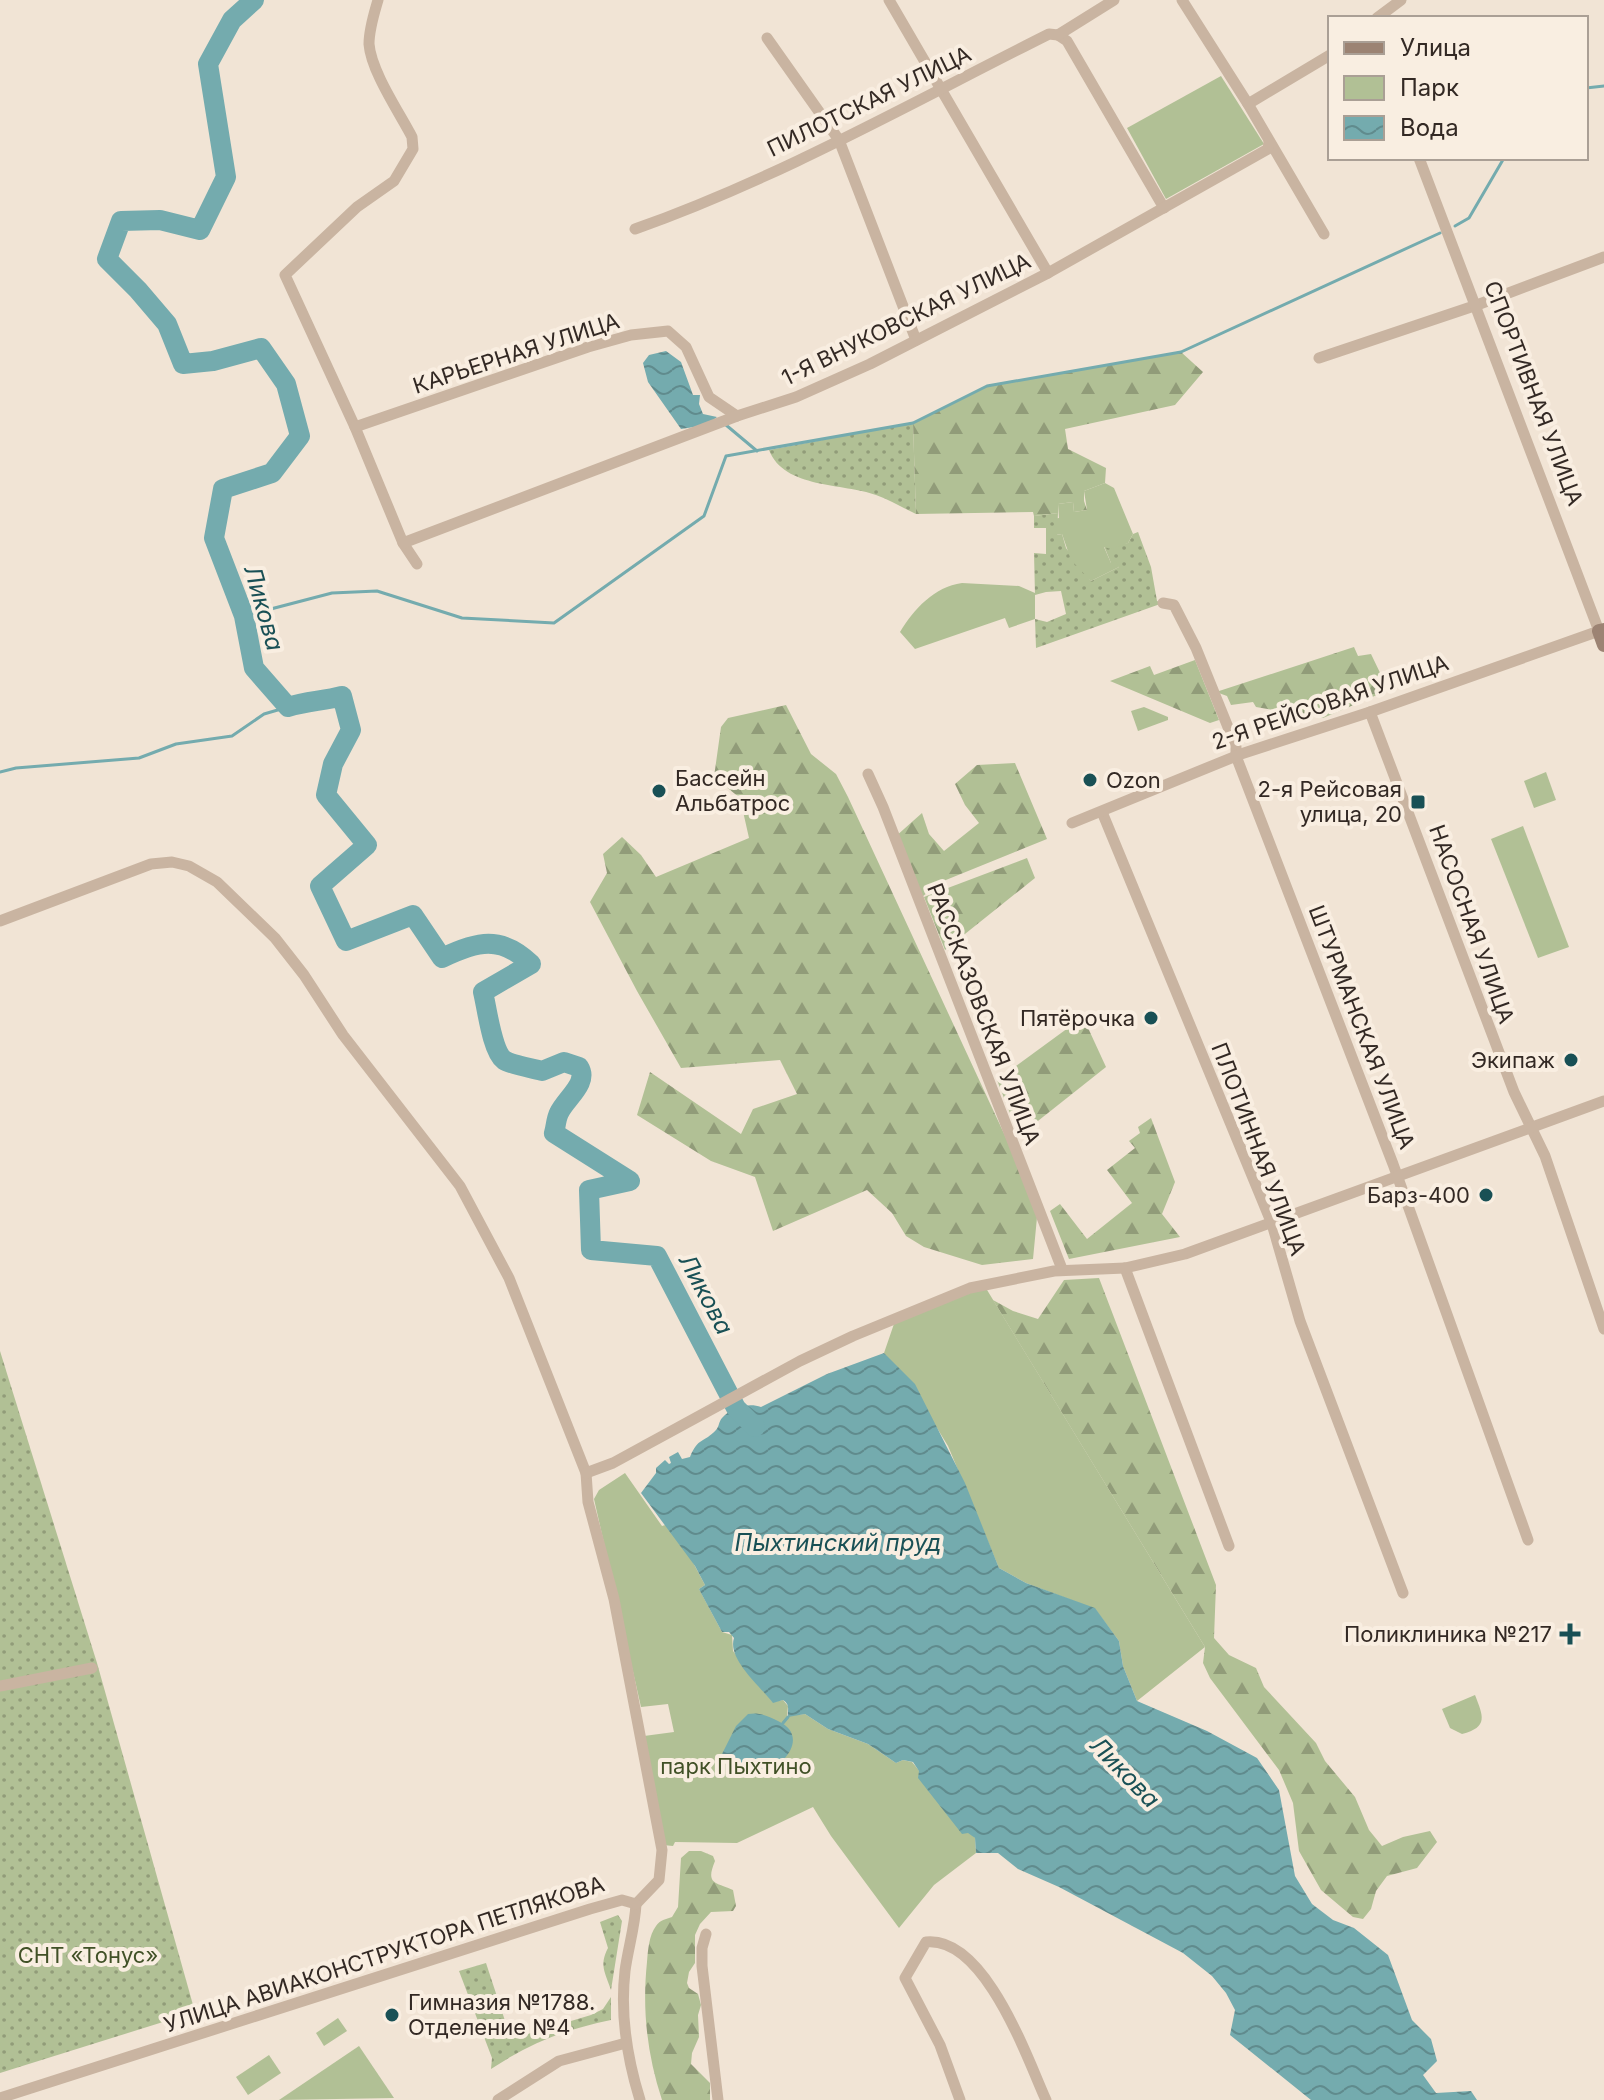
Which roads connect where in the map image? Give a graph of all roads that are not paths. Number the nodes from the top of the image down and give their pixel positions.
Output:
1 (378, 0) edge
2 (889, 0) edge
3 (1114, 0) edge
4 (1182, 0) edge
5 (1401, 0) edge
6 (1380, 16) edge
7 (1058, 35) junction
8 (767, 38) dead end
9 (1328, 56) edge
10 (940, 88) junction
11 (1248, 104) junction
12 (839, 140) junction
13 (1269, 142) junction
14 (1420, 160) edge
15 (1164, 208) junction
16 (635, 229) dead end
17 (1324, 234) dead end
18 (1604, 257) edge
19 (1048, 273) junction
20 (1477, 305) junction
21 (916, 340) junction
22 (1319, 358) dead end
23 (737, 416) junction
24 (355, 427) junction
25 (403, 543) junction
26 (417, 564) dead end
27 (1163, 603) dead end
28 (1602, 635) edge
29 (1370, 712) junction
30 (1236, 756) junction
31 (868, 774) dead end
32 (1102, 812) junction
33 (1072, 823) dead end
34 (0, 921) edge
35 (1604, 1101) edge
36 (1532, 1127) junction
37 (1397, 1176) junction
38 (1272, 1224) junction
39 (1125, 1268) junction
40 (1062, 1269) junction
41 (1604, 1329) edge
42 (586, 1473) junction
43 (1528, 1540) dead end
44 (1229, 1546) dead end
45 (1403, 1593) dead end
46 (92, 1668) dead end
47 (0, 1686) edge
48 (636, 1904) junction
49 (706, 1934) dead end
50 (626, 2043) junction
51 (0, 2098) edge
52 (498, 2100) edge
53 (640, 2100) edge
54 (718, 2100) edge
55 (960, 2100) edge
56 (1046, 2100) edge

1 - 24 street
2 - 10 street
3 - 7 street, ПИЛОТСКАЯ УЛИЦА
4 - 11 street
5 - 6 street
7 - 10 street, ПИЛОТСКАЯ УЛИЦА
7 - 15 street
8 - 12 street
9 - 11 street
10 - 12 street, ПИЛОТСКАЯ УЛИЦА
10 - 19 street
11 - 13 street
12 - 16 street, ПИЛОТСКАЯ УЛИЦА
12 - 21 street
13 - 15 street, 1-Я ВНУКОВСКАЯ УЛИЦА
13 - 17 street
14 - 20 street, СПОРТИВНАЯ УЛИЦА
15 - 19 street, 1-Я ВНУКОВСКАЯ УЛИЦА
18 - 20 street
19 - 21 street, 1-Я ВНУКОВСКАЯ УЛИЦА
20 - 22 street
20 - 28 street, СПОРТИВНАЯ УЛИЦА
21 - 23 street, 1-Я ВНУКОВСКАЯ УЛИЦА
23 - 24 street, КАРЬЕРНАЯ УЛИЦА
23 - 25 street, 1-Я ВНУКОВСКАЯ УЛИЦА
24 - 25 street
25 - 26 street
27 - 30 street, ШТУРМАНСКАЯ УЛИЦА
28 - 29 street, 2-Я РЕЙСОВАЯ УЛИЦА
29 - 30 street, 2-Я РЕЙСОВАЯ УЛИЦА
29 - 36 street, НАСОСНАЯ УЛИЦА
30 - 32 street, 2-Я РЕЙСОВАЯ УЛИЦА
30 - 37 street, ШТУРМАНСКАЯ УЛИЦА
31 - 40 street, РАССКАЗОВСКАЯ УЛИЦА
32 - 33 street, 2-Я РЕЙСОВАЯ УЛИЦА
32 - 38 street, ПЛОТИННАЯ УЛИЦА
34 - 42 street
35 - 36 street
36 - 37 street
36 - 41 street, НАСОСНАЯ УЛИЦА
37 - 38 street
37 - 43 street, ШТУРМАНСКАЯ УЛИЦА
38 - 39 street
38 - 45 street, ПЛОТИННАЯ УЛИЦА
39 - 40 street
39 - 44 street
40 - 42 street
42 - 48 street
46 - 47 street
48 - 50 street, УЛИЦА АВИАКОНСТРУКТОРА ПЕТЛЯКОВА
48 - 51 street, УЛИЦА АВИАКОНСТРУКТОРА ПЕТЛЯКОВА
49 - 54 street
50 - 52 street
50 - 53 street, УЛИЦА АВИАКОНСТРУКТОРА ПЕТЛЯКОВА
55 - 56 street

